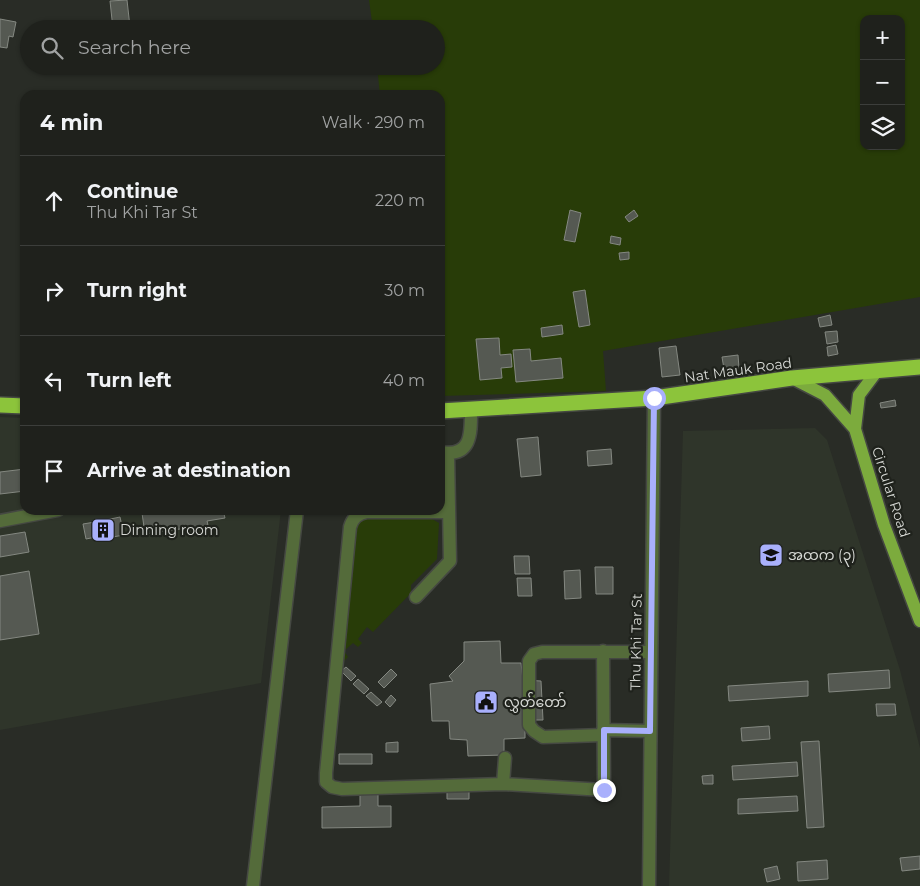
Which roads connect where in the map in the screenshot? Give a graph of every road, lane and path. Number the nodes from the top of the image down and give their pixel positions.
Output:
1 (920, 367) edge
2 (877, 371) junction
3 (792, 378) junction
4 (654, 398) junction
5 (0, 405) edge
6 (20, 406) edge
7 (471, 410) junction
8 (445, 411) edge
9 (855, 429) junction
10 (445, 453) edge
11 (445, 465) edge
12 (445, 512) edge
13 (449, 512) junction
14 (32, 515) edge
15 (296, 515) edge
16 (358, 515) edge
17 (0, 521) edge
18 (416, 597) dead end
19 (920, 621) edge
20 (603, 651) junction
21 (651, 652) junction
22 (650, 731) junction
23 (604, 733) junction
24 (504, 758) dead end
25 (503, 784) junction
26 (254, 886) edge
27 (649, 886) edge

1 - 2 highway, Nat Mauk Road
2 - 3 highway, Nat Mauk Road
2 - 9 main road
3 - 4 highway, Nat Mauk Road
3 - 9 main road
4 - 7 highway, Nat Mauk Road
4 - 21 street, Thu Khi Tar St
5 - 6 highway
7 - 8 highway, Nat Mauk Road
7 - 10 street
9 - 19 main road, Circular Road
11 - 13 street
12 - 13 street
13 - 18 street
14 - 17 street
15 - 26 street
16 - 25 street
20 - 21 street
20 - 23 street
20 - 23 street
21 - 22 street, Thu Khi Tar St
22 - 23 street
22 - 27 street, Thu Khi Tar St
23 - 25 street
24 - 25 street

